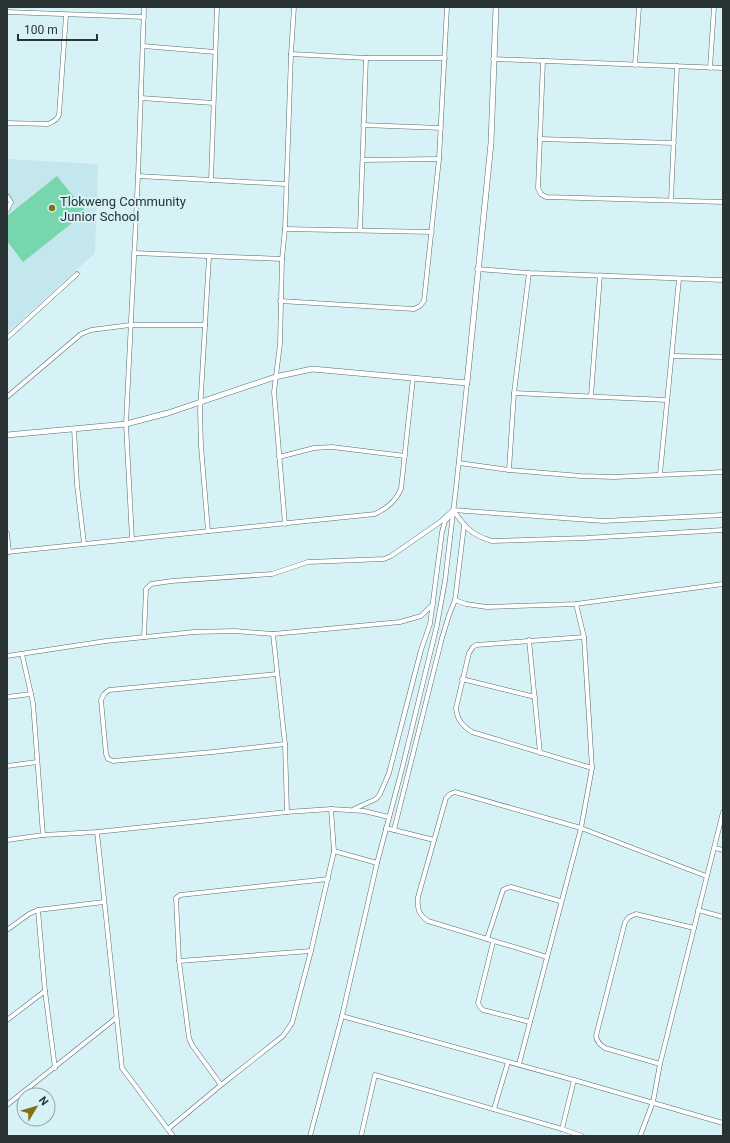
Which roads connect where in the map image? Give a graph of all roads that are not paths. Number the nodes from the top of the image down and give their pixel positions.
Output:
1 (144, 7) edge
2 (217, 7) edge
3 (294, 7) edge
4 (447, 7) edge
5 (496, 7) edge
6 (639, 7) edge
7 (714, 7) edge
8 (7, 12) edge
9 (66, 15) junction
10 (144, 17) junction
11 (143, 46) junction
12 (215, 52) junction
13 (290, 54) junction
14 (366, 58) junction
15 (445, 58) junction
16 (494, 60) junction
17 (543, 61) junction
18 (635, 65) junction
19 (677, 66) junction
20 (710, 68) junction
21 (723, 68) edge
22 (141, 98) junction
23 (213, 103) junction
24 (7, 123) edge
25 (363, 125) junction
26 (440, 128) junction
27 (540, 139) junction
28 (674, 143) junction
29 (438, 159) junction
30 (363, 160) junction
31 (138, 176) junction
32 (211, 180) junction
33 (285, 184) junction
34 (7, 196) edge
35 (670, 200) junction
36 (723, 202) edge
37 (7, 210) edge
38 (285, 228) junction
39 (360, 229) junction
40 (432, 232) junction
41 (134, 253) junction
42 (209, 257) junction
43 (282, 259) junction
44 (478, 269) junction
45 (529, 273) junction
46 (76, 274) dead end
47 (600, 276) junction
48 (679, 279) junction
49 (723, 280) edge
50 (280, 301) junction
51 (205, 325) junction
52 (130, 326) junction
53 (7, 338) edge
54 (672, 356) junction
55 (723, 358) edge
56 (275, 377) junction
57 (413, 378) junction
58 (467, 383) junction
59 (514, 393) junction
60 (591, 396) junction
61 (7, 397) edge
62 (667, 400) junction
63 (201, 402) junction
64 (126, 424) junction
65 (74, 429) junction
66 (7, 435) edge
67 (405, 456) junction
68 (279, 457) junction
69 (459, 463) junction
70 (509, 470) junction
71 (723, 472) edge
72 (660, 474) junction
73 (452, 512) junction
74 (723, 515) edge
75 (285, 524) junction
76 (464, 526) junction
77 (723, 530) edge
78 (208, 531) junction
79 (7, 533) edge
80 (132, 539) junction
81 (84, 544) junction
82 (8, 552) edge
83 (723, 584) edge
84 (455, 600) junction
85 (433, 604) junction
86 (576, 604) junction
87 (272, 634) junction
88 (144, 637) junction
89 (584, 637) junction
90 (529, 640) junction
91 (22, 654) junction
92 (7, 656) edge
93 (277, 674) junction
94 (462, 679) junction
95 (31, 694) junction
96 (7, 697) edge
97 (535, 697) junction
98 (284, 744) junction
99 (540, 752) junction
100 (36, 762) junction
101 (7, 766) edge
102 (592, 768) junction
103 (331, 809) junction
104 (354, 810) junction
105 (287, 812) junction
106 (723, 812) edge
107 (389, 817) junction
108 (386, 828) junction
109 (580, 828) junction
110 (394, 830) junction
111 (97, 832) junction
112 (43, 835) junction
113 (7, 840) edge
114 (434, 840) junction
115 (715, 848) junction
116 (334, 850) junction
117 (723, 850) edge
118 (377, 863) junction
119 (706, 876) junction
120 (328, 879) junction
121 (560, 901) junction
122 (104, 902) junction
123 (38, 910) junction
124 (698, 910) junction
125 (723, 917) edge
126 (694, 928) junction
127 (7, 930) edge
128 (487, 939) junction
129 (493, 942) junction
130 (311, 951) junction
131 (547, 957) junction
132 (179, 961) junction
133 (45, 991) junction
134 (342, 1016) junction
135 (116, 1018) junction
136 (7, 1020) edge
137 (530, 1022) junction
138 (508, 1062) junction
139 (519, 1064) junction
140 (660, 1064) junction
141 (55, 1068) junction
142 (574, 1080) junction
143 (221, 1085) junction
144 (653, 1102) junction
145 (7, 1105) edge
146 (494, 1109) junction
147 (723, 1123) edge
148 (168, 1129) junction
149 (562, 1129) junction
150 (173, 1136) edge
151 (310, 1136) edge
152 (361, 1136) edge
153 (582, 1136) edge
154 (640, 1136) edge

1 - 10 street
2 - 12 street
3 - 13 street
4 - 15 street
5 - 16 street
6 - 18 street
7 - 20 street
8 - 9 street
9 - 10 street
9 - 24 street
10 - 11 street
11 - 12 street
11 - 22 street
12 - 23 street
13 - 14 street
13 - 33 street
14 - 15 street
14 - 25 street
15 - 26 street
16 - 17 street
16 - 44 street
17 - 18 street
17 - 27 street
18 - 19 street
19 - 20 street
19 - 28 street
20 - 21 street
22 - 23 street
22 - 31 street
23 - 32 street
25 - 26 street
25 - 30 street
26 - 29 street
27 - 28 street
27 - 35 street
28 - 35 street
29 - 30 street
29 - 40 street
30 - 39 street
31 - 32 street
31 - 41 street
32 - 33 street
33 - 38 street
34 - 37 street
35 - 36 street
38 - 39 street
38 - 43 street
39 - 40 street
40 - 50 street
41 - 42 street
41 - 52 street
42 - 43 street
42 - 51 street
43 - 50 street
44 - 45 street
44 - 58 street
45 - 47 street
45 - 59 street
46 - 53 street
47 - 48 street
47 - 60 street
48 - 49 street
48 - 54 street
50 - 56 street
51 - 52 street
51 - 63 street
52 - 61 street
52 - 64 street
54 - 55 street
54 - 62 street
56 - 57 street
56 - 63 street
56 - 68 street
57 - 58 street
57 - 67 street
58 - 69 street
59 - 60 street
59 - 70 street
60 - 62 street
62 - 72 street
63 - 64 street
63 - 78 street
64 - 65 street
64 - 80 street
65 - 66 street
65 - 81 street
67 - 68 street
67 - 75 street
68 - 75 street
69 - 70 street
69 - 73 street
70 - 72 street
71 - 72 street
73 - 74 street
73 - 76 street
73 - 85 street
73 - 88 street
73 - 107 street
75 - 78 street
76 - 77 street
76 - 84 street
78 - 80 street
79 - 82 street
80 - 81 street
81 - 82 street
83 - 86 street
84 - 86 street
84 - 110 street
85 - 87 street
85 - 104 street
86 - 89 street
87 - 88 street
87 - 93 street
88 - 91 street
89 - 90 street
89 - 102 street
90 - 94 street
90 - 97 street
91 - 92 street
91 - 95 street
93 - 98 street
93 - 98 street
94 - 97 street
94 - 99 street
95 - 96 street
95 - 100 street
97 - 99 street
98 - 105 street
99 - 102 street
100 - 101 street
100 - 112 street
102 - 109 street
103 - 104 street
103 - 105 street
103 - 116 street
104 - 107 street
105 - 111 street
106 - 115 street
107 - 108 street
108 - 110 street
108 - 118 street
109 - 114 street
109 - 119 street
109 - 121 street
110 - 114 street
111 - 112 street
111 - 122 street
112 - 113 street
114 - 128 street
115 - 117 street
115 - 119 street
116 - 118 street
116 - 120 street
118 - 134 street
119 - 124 street
120 - 130 street
120 - 132 street
121 - 128 street
121 - 131 street
122 - 123 street
122 - 135 street
123 - 127 street
123 - 133 street
124 - 125 street
124 - 126 street
126 - 140 street
126 - 140 street
128 - 129 street
129 - 131 street
129 - 137 street
130 - 132 street
130 - 143 street
131 - 137 street
132 - 143 street
133 - 136 street
133 - 141 street
134 - 138 street
134 - 151 street
135 - 141 street
135 - 148 street
137 - 139 street
138 - 139 street
138 - 146 street
139 - 142 street
140 - 144 street
141 - 145 street
142 - 144 street
142 - 149 street
143 - 148 street
144 - 147 street
144 - 154 street
146 - 149 street
146 - 152 street
148 - 150 street
149 - 153 street

